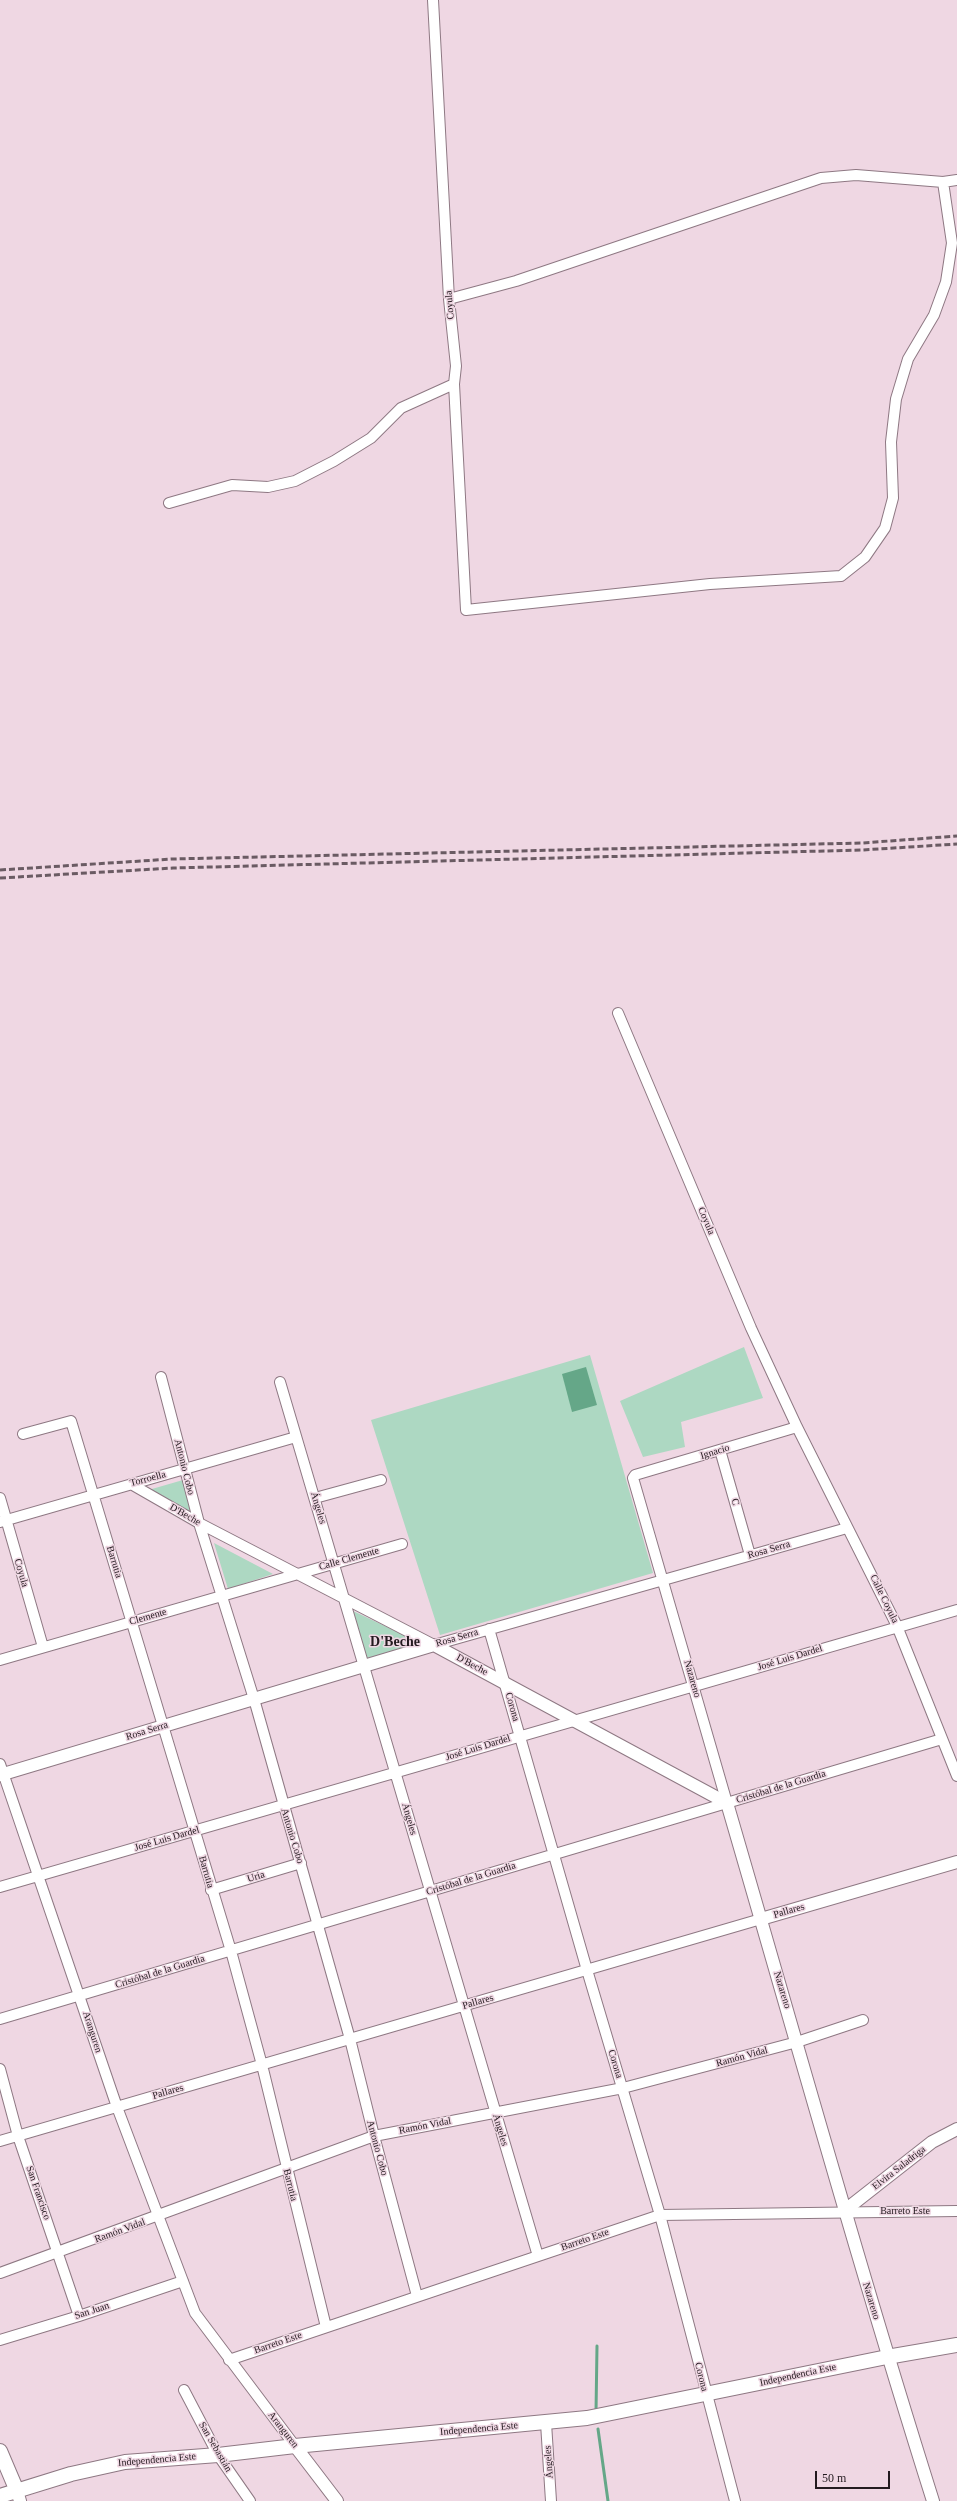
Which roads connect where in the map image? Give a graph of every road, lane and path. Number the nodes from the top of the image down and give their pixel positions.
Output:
1 (433, 0) edge
2 (957, 180) edge
3 (943, 182) junction
4 (449, 299) junction
5 (454, 384) junction
6 (169, 503) dead end
7 (618, 1013) dead end
8 (161, 1377) dead end
9 (280, 1382) dead end
10 (797, 1427) junction
11 (23, 1434) dead end
12 (296, 1437) junction
13 (720, 1450) junction
14 (185, 1469) junction
15 (633, 1478) joint
16 (381, 1480) dead end
17 (131, 1484) junction
18 (93, 1494) junction
19 (0, 1498) edge
20 (315, 1498) junction
21 (3, 1521) edge
22 (198, 1523) junction
23 (847, 1528) junction
24 (402, 1544) dead end
25 (750, 1555) junction
26 (335, 1564) junction
27 (297, 1574) junction
28 (663, 1580) junction
29 (221, 1597) junction
30 (345, 1598) junction
31 (957, 1610) edge
32 (132, 1622) junction
33 (897, 1626) junction
34 (489, 1629) junction
35 (434, 1645) junction
36 (43, 1648) junction
37 (0, 1660) edge
38 (364, 1666) junction
39 (505, 1683) junction
40 (694, 1686) junction
41 (254, 1699) junction
42 (574, 1721) junction
43 (163, 1726) junction
44 (520, 1736) junction
45 (942, 1739) junction
46 (1, 1771) edge
47 (395, 1773) junction
48 (957, 1776) edge
49 (727, 1803) junction
50 (283, 1805) junction
51 (194, 1831) junction
52 (555, 1854) junction
53 (957, 1862) edge
54 (301, 1864) junction
55 (39, 1875) junction
56 (0, 1886) edge
57 (211, 1890) junction
58 (430, 1891) junction
59 (761, 1919) junction
60 (318, 1925) junction
61 (231, 1951) junction
62 (587, 1970) junction
63 (80, 1996) junction
64 (463, 2006) junction
65 (0, 2020) edge
66 (863, 2020) dead end
67 (350, 2039) junction
68 (797, 2042) junction
69 (262, 2065) junction
70 (0, 2069) edge
71 (623, 2088) junction
72 (117, 2107) junction
73 (495, 2112) junction
74 (957, 2129) edge
75 (18, 2136) junction
76 (374, 2136) junction
77 (0, 2142) edge
78 (285, 2167) junction
79 (844, 2211) junction
80 (957, 2211) edge
81 (660, 2215) junction
82 (160, 2216) junction
83 (58, 2253) junction
84 (538, 2256) junction
85 (0, 2273) edge
86 (183, 2281) junction
87 (417, 2296) junction
88 (78, 2316) junction
89 (326, 2327) junction
90 (0, 2340) edge
91 (957, 2344) edge
92 (887, 2357) junction
93 (229, 2360) junction
94 (184, 2390) dead end
95 (706, 2395) junction
96 (546, 2423) junction
97 (295, 2446) junction
98 (0, 2451) edge
99 (218, 2455) junction
100 (0, 2496) edge
101 (19, 2496) edge
102 (250, 2501) edge
103 (337, 2501) edge
104 (551, 2501) edge
105 (735, 2501) edge
106 (933, 2501) edge

1 - 4 street, Coyula
2 - 3 street
3 - 4 street
3 - 5 street, Coyula
4 - 5 street, Coyula
5 - 6 street
7 - 10 street, Coyula
8 - 14 street, Antonio Cobo
9 - 12 street, Ángeles
10 - 13 street, Ignacio
10 - 23 street, Calle Coyula
11 - 18 street, Barrutia
12 - 14 street, Torroella
12 - 20 street, Ángeles
13 - 15 street, Ignacio
13 - 25 street, C
14 - 17 street, Torroella
14 - 22 street, Antonio Cobo
15 - 28 street, Nazareno
16 - 20 street
17 - 18 street, Torroella
17 - 22 street, D'Beche
18 - 21 street, Torroella
18 - 32 street, Barrutia
19 - 21 street, Coyula
20 - 26 street, Ángeles
21 - 36 street, Coyula
22 - 27 street, D'Beche
22 - 29 street, Antonio Cobo
23 - 25 street, Rosa Serra
23 - 33 street, Calle Coyula
24 - 26 street, Calle Clemente
25 - 28 street, Rosa Serra
26 - 27 street, Calle Clemente
26 - 30 street, Ángeles
27 - 29 street, Clemente
27 - 30 street, D'Beche
28 - 34 street, Rosa Serra
28 - 40 street, Nazareno
29 - 32 street, Clemente
29 - 41 street, Antonio Cobo
30 - 35 street, D'Beche
30 - 38 street, Ángeles
31 - 33 street, José Luis Dardel
32 - 36 street, Clemente
32 - 43 street, Barrutia
33 - 40 street, José Luis Dardel
33 - 45 street, Calle Coyula
34 - 35 street, Rosa Serra
34 - 39 street, Corona
35 - 38 street, Rosa Serra
35 - 39 street, D'Beche
36 - 37 street, Clemente
38 - 41 street, Rosa Serra
38 - 47 street, Ángeles
39 - 42 street, D'Beche
39 - 44 street, Corona
40 - 42 street, José Luis Dardel
40 - 49 street, Nazareno
41 - 43 street, Rosa Serra
41 - 50 street, Antonio Cobo
42 - 44 street, José Luis Dardel
42 - 49 street, D'Beche
43 - 46 street, Rosa Serra
43 - 51 street, Barrutia
44 - 47 street, José Luis Dardel
44 - 52 street, Corona
45 - 48 street, Calle Coyula
45 - 49 street, Cristóbal de la Guardia
46 - 55 street, Aranguren
47 - 50 street, José Luis Dardel
47 - 58 street, Ángeles
49 - 52 street, Cristóbal de la Guardia
49 - 59 street, Nazareno
50 - 51 street, José Luis Dardel
50 - 54 street, Antonio Cobo
51 - 55 street, José Luis Dardel
51 - 57 street, Barrutia
52 - 58 street, Cristóbal de la Guardia
52 - 62 street, Corona
53 - 59 street, Pallares
54 - 57 street, Uria
54 - 60 street, Antonio Cobo
55 - 56 street, José Luis Dardel
55 - 63 street, Aranguren
57 - 61 street, Barrutia
58 - 60 street, Cristóbal de la Guardia
58 - 64 street, Ángeles
59 - 62 street, Pallares
59 - 68 street, Nazareno
60 - 61 street, Cristóbal de la Guardia
60 - 67 street, Antonio Cobo
61 - 63 street, Cristóbal de la Guardia
61 - 69 street, Barrutia
62 - 64 street, Pallares
62 - 71 street, Corona
63 - 65 street, Cristóbal de la Guardia
63 - 72 street, Aranguren
64 - 67 street, Pallares
64 - 73 street, Ángeles
66 - 68 street, Ramón Vidal
67 - 69 street, Pallares
67 - 76 street, Antonio Cobo
68 - 71 street, Ramón Vidal
68 - 79 street, Nazareno
69 - 72 street, Pallares
69 - 78 street, Barrutia
70 - 75 street, San Francisco
71 - 73 street, Ramón Vidal
71 - 81 street, Corona
72 - 75 street, Pallares
72 - 82 street, Aranguren
73 - 76 street, Ramón Vidal
73 - 84 street, Ángeles
74 - 79 street, Elvira Saladriga
75 - 77 street, Pallares
75 - 83 street, San Francisco
76 - 78 street, Ramón Vidal
76 - 87 street, Antonio Cobo
78 - 82 street, Ramón Vidal
78 - 89 street, Barrutia
79 - 80 street, Barreto Este
79 - 81 street, Barreto Este
79 - 92 street, Nazareno
81 - 84 street, Barreto Este
81 - 95 street, Corona
82 - 83 street, Ramón Vidal
82 - 86 street, Aranguren
83 - 85 street, Ramón Vidal
83 - 88 street, San Francisco
84 - 87 street, Barreto Este
86 - 88 street, San Juan
86 - 93 street, Aranguren
87 - 89 street, Barreto Este
88 - 90 street, San Juan
89 - 93 street, Barreto Este
91 - 92 main road, Independencia Este
92 - 95 main road, Independencia Este
92 - 106 street, Nazareno
93 - 97 street, Aranguren
94 - 99 street, San Sebastián
95 - 96 main road, Independencia Este
95 - 105 street, Corona
96 - 97 main road, Independencia Este
96 - 104 street, Ángeles
97 - 99 main road, Independencia Este
97 - 103 street, Aranguren
98 - 101 main road
99 - 101 main road, Independencia Este
99 - 102 street, San Sebastián
100 - 101 main road, Independencia Este

